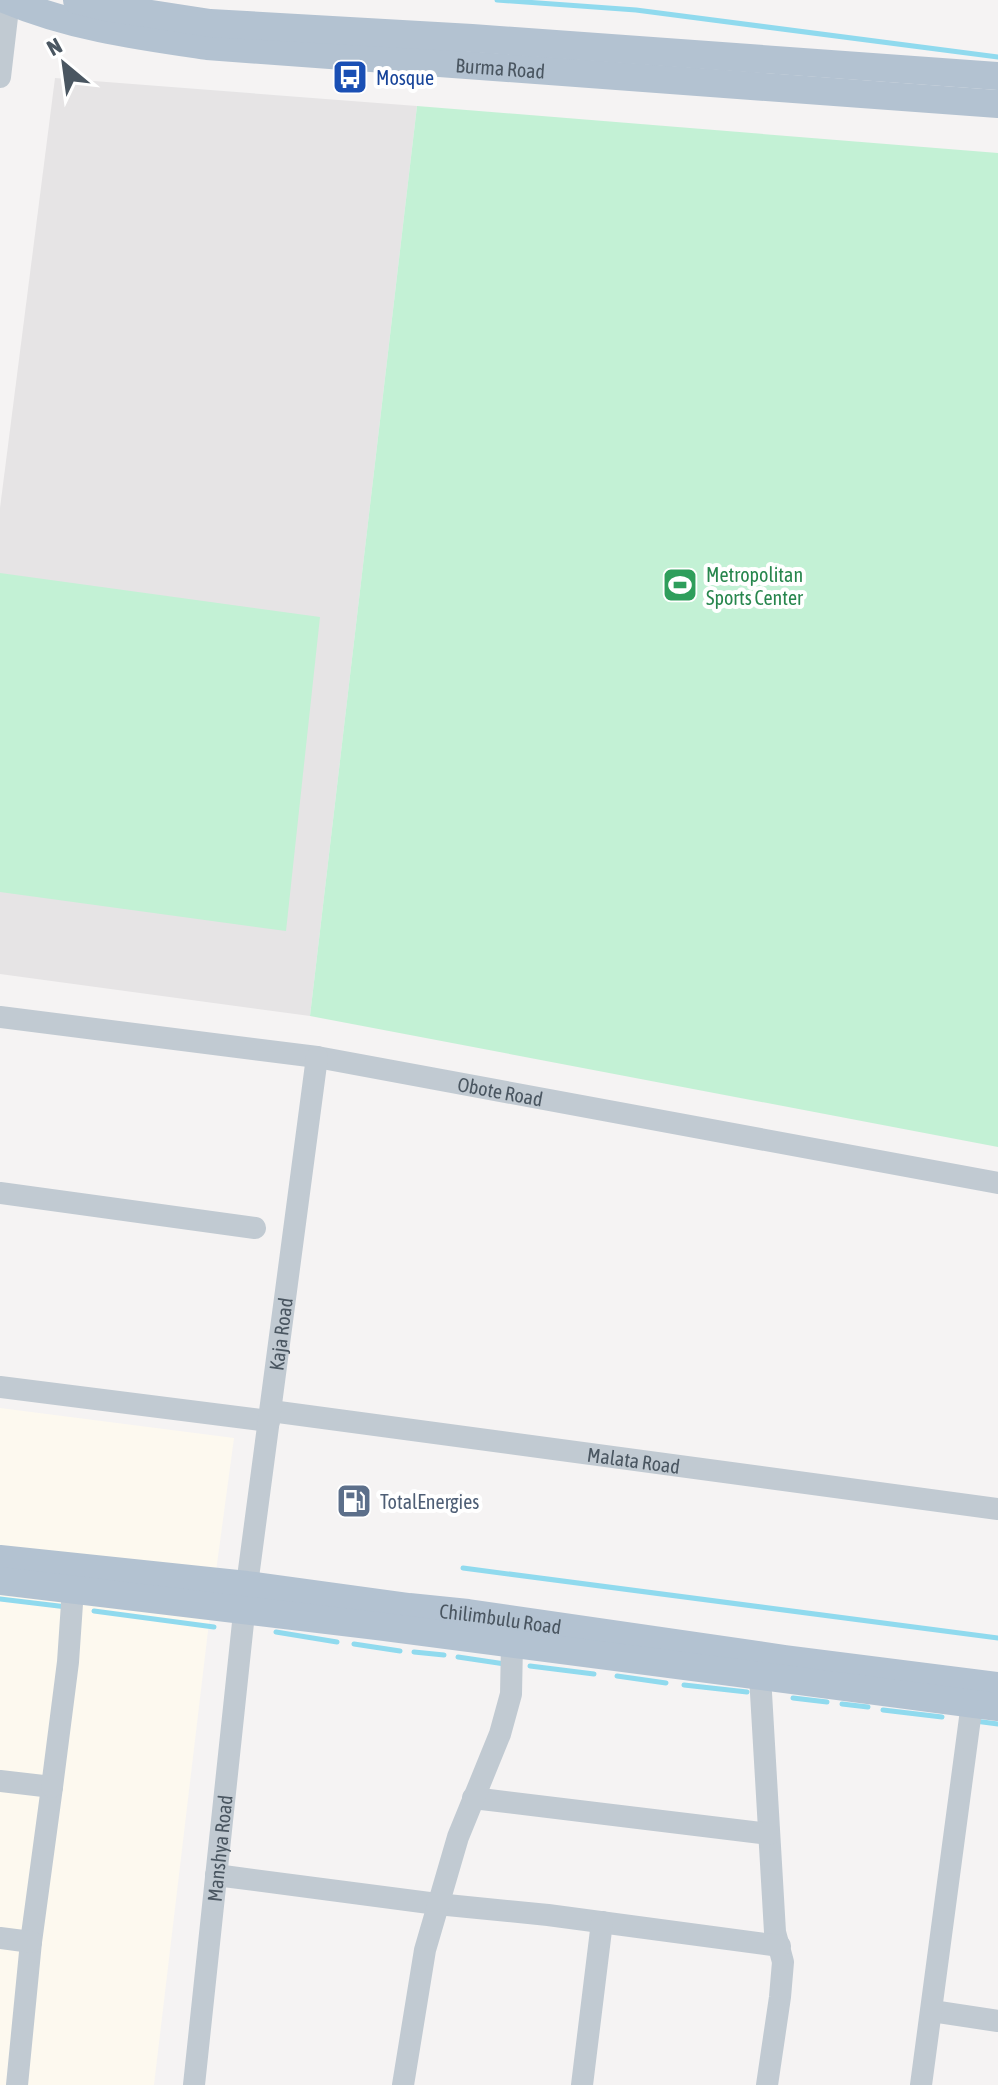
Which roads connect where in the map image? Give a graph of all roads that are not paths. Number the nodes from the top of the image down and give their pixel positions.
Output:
1 (9, 0) edge
2 (77, 0) edge
3 (3, 34) edge
4 (998, 76) edge
5 (0, 77) edge
6 (998, 104) edge
7 (0, 1017) edge
8 (317, 1057) junction
9 (998, 1183) edge
10 (0, 1193) edge
11 (255, 1228) dead end
12 (0, 1387) edge
13 (270, 1416) junction
14 (998, 1509) edge
15 (0, 1559) edge
16 (0, 1581) edge
17 (73, 1589) junction
18 (246, 1598) junction
19 (512, 1644) junction
20 (760, 1676) junction
21 (998, 1686) edge
22 (985, 1705) edge
23 (0, 1781) edge
24 (52, 1787) junction
25 (473, 1798) junction
26 (769, 1834) junction
27 (216, 1875) junction
28 (437, 1904) junction
29 (602, 1922) junction
30 (0, 1938) edge
31 (31, 1942) junction
32 (780, 1946) junction
33 (932, 2011) junction
34 (998, 2021) edge
35 (17, 2085) edge
36 (194, 2085) edge
37 (403, 2085) edge
38 (582, 2085) edge
39 (767, 2085) edge
40 (921, 2085) edge

1 - 3 street
1 - 6 main road, Burma Road
2 - 4 main road, Burma Road
3 - 5 street
7 - 8 street, Obote Road
8 - 9 street, Obote Road
8 - 13 street, Kaja Road
10 - 11 street
12 - 13 street, Malata Road
13 - 14 street, Malata Road
13 - 18 street, Kaja Road
15 - 18 main road, Chilimbulu Road
16 - 17 main road, Chilimbulu Road
17 - 18 main road, Chilimbulu Road
17 - 24 street
18 - 19 main road, Chilimbulu Road
18 - 21 main road, Chilimbulu Road
18 - 27 street, Manshya Road
19 - 20 main road, Chilimbulu Road
19 - 25 street
20 - 22 main road, Chilimbulu Road
20 - 26 street
22 - 33 street
23 - 24 street
24 - 31 street
25 - 26 street
25 - 28 street
26 - 32 street
27 - 28 street
27 - 36 street, Manshya Road
28 - 29 street
28 - 37 street
29 - 32 street
29 - 38 street
30 - 31 street
31 - 35 street
32 - 39 street
33 - 34 street
33 - 40 street

